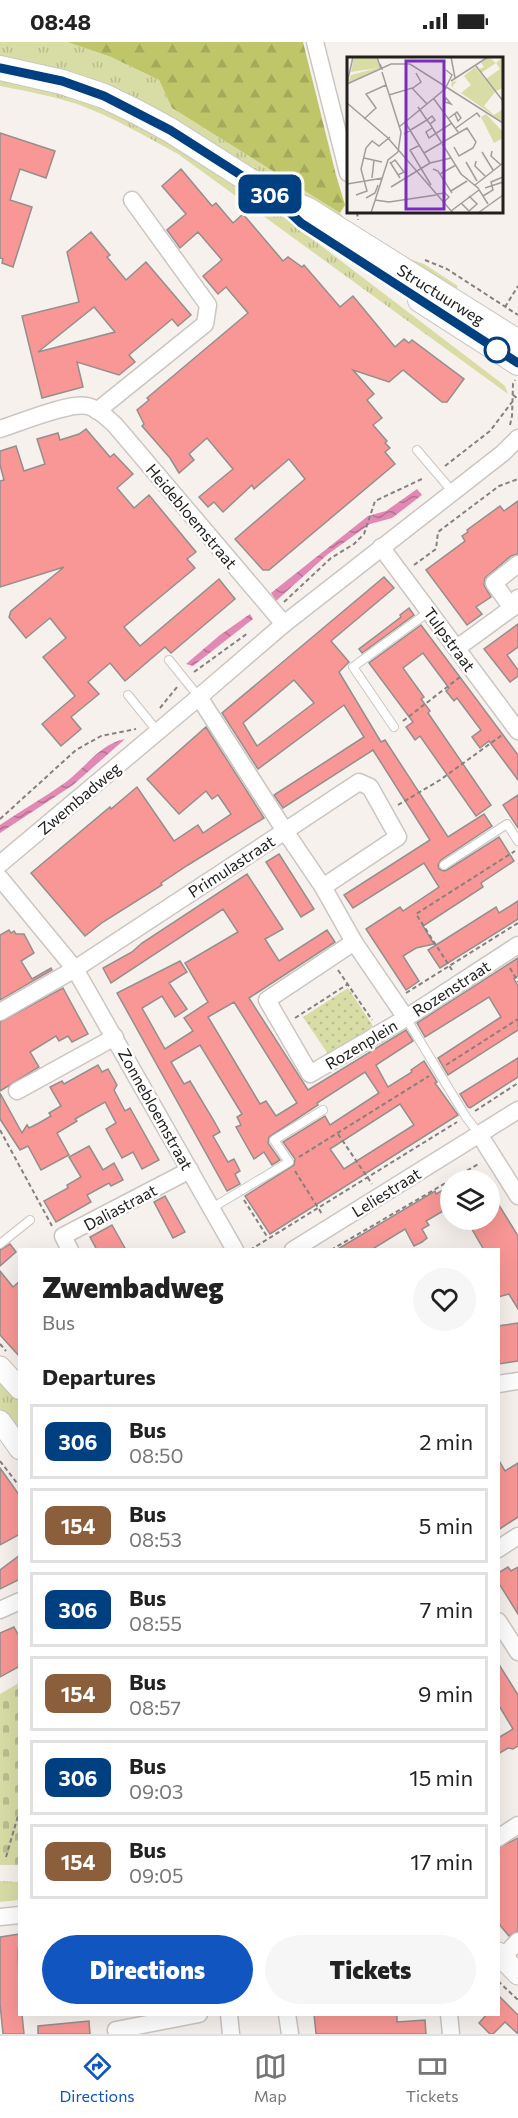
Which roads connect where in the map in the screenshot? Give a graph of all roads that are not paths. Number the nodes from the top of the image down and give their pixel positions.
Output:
1 (315, 42) edge
2 (0, 69) edge
3 (347, 169) edge
4 (269, 193) junction
5 (132, 200) dead end
6 (518, 342) edge
7 (518, 363) edge
8 (97, 411) junction
9 (0, 429) edge
10 (514, 432) edge
11 (417, 450) dead end
12 (452, 491) junction
13 (381, 547) junction
14 (518, 564) edge
15 (515, 603) edge
16 (430, 611) junction
17 (284, 624) junction
18 (458, 648) junction
19 (169, 660) dead end
20 (128, 695) dead end
21 (200, 698) junction
22 (394, 727) road end
23 (516, 729) edge
24 (158, 732) junction
25 (285, 831) junction
26 (518, 841) edge
27 (0, 864) edge
28 (444, 865) dead end
29 (0, 878) edge
30 (323, 887) junction
31 (354, 942) junction
32 (518, 945) edge
33 (75, 969) junction
34 (0, 1012) edge
35 (406, 1018) junction
36 (115, 1037) junction
37 (17, 1091) dead end
38 (323, 1110) dead end
39 (518, 1110) edge
40 (479, 1134) junction
41 (190, 1170) junction
42 (518, 1196) edge
43 (212, 1208) junction
44 (30, 1220) dead end
45 (66, 1243) edge
46 (0, 1244) edge
47 (235, 1248) edge
48 (295, 1248) edge
49 (0, 1367) edge
50 (518, 1381) edge
51 (500, 1384) edge
52 (18, 1387) edge
53 (0, 1421) edge
54 (18, 1446) edge
55 (518, 1536) edge
56 (500, 1548) edge
57 (18, 1602) edge
58 (0, 1610) edge
59 (500, 1624) edge
60 (518, 1652) edge
61 (518, 1825) edge
62 (500, 1837) edge
63 (18, 1915) edge
64 (0, 1917) edge
65 (518, 1941) edge
66 (500, 1956) edge
67 (518, 1974) edge
68 (189, 2016) edge
69 (229, 2016) edge
70 (287, 2016) edge
71 (449, 2016) edge
72 (117, 2034) edge
73 (231, 2034) edge
74 (290, 2034) edge
75 (451, 2034) edge

1 - 3 street
2 - 4 main road, Structuurweg
4 - 6 main road, Structuurweg
4 - 7 main road, Structuurweg
5 - 8 street
8 - 9 street
8 - 17 street, Heidebloemstraat
10 - 12 street, Zwembadweg
11 - 12 lane
12 - 13 street, Zwembadweg
13 - 16 street, Tulpstraat
13 - 17 street, Zwembadweg
14 - 15 street
15 - 18 street
16 - 18 street, Tulpstraat
16 - 22 lane
17 - 21 street, Zwembadweg
18 - 23 street, Tulpstraat
19 - 21 lane
20 - 24 lane
21 - 24 street, Zwembadweg
21 - 25 street, Primulastraat
24 - 27 street, Zwembadweg
25 - 30 street, Rozenplein
25 - 30 street
25 - 33 street, Primulastraat
26 - 28 lane
29 - 33 street, Zonnebloemstraat
30 - 31 street, Rozenplein
31 - 35 street, Rozenplein
31 - 35 street, Rozenplein
32 - 35 street, Rozenstraat
33 - 34 street
33 - 36 street, Zonnebloemstraat
35 - 40 lane, Rozenstraat
36 - 37 street
36 - 41 street, Zonnebloemstraat
38 - 43 lane
39 - 40 street, Leliestraat
40 - 42 street
40 - 48 street, Leliestraat
41 - 43 street, Zonnebloemstraat
41 - 45 street, Daliastraat
43 - 47 street, Zonnebloemstraat
44 - 46 lane
49 - 52 street
50 - 51 street
53 - 54 street
55 - 56 street
57 - 58 street
59 - 60 street
61 - 62 street
63 - 64 street
65 - 66 street
66 - 67 street
68 - 72 street
69 - 73 street
70 - 74 street
71 - 75 street

